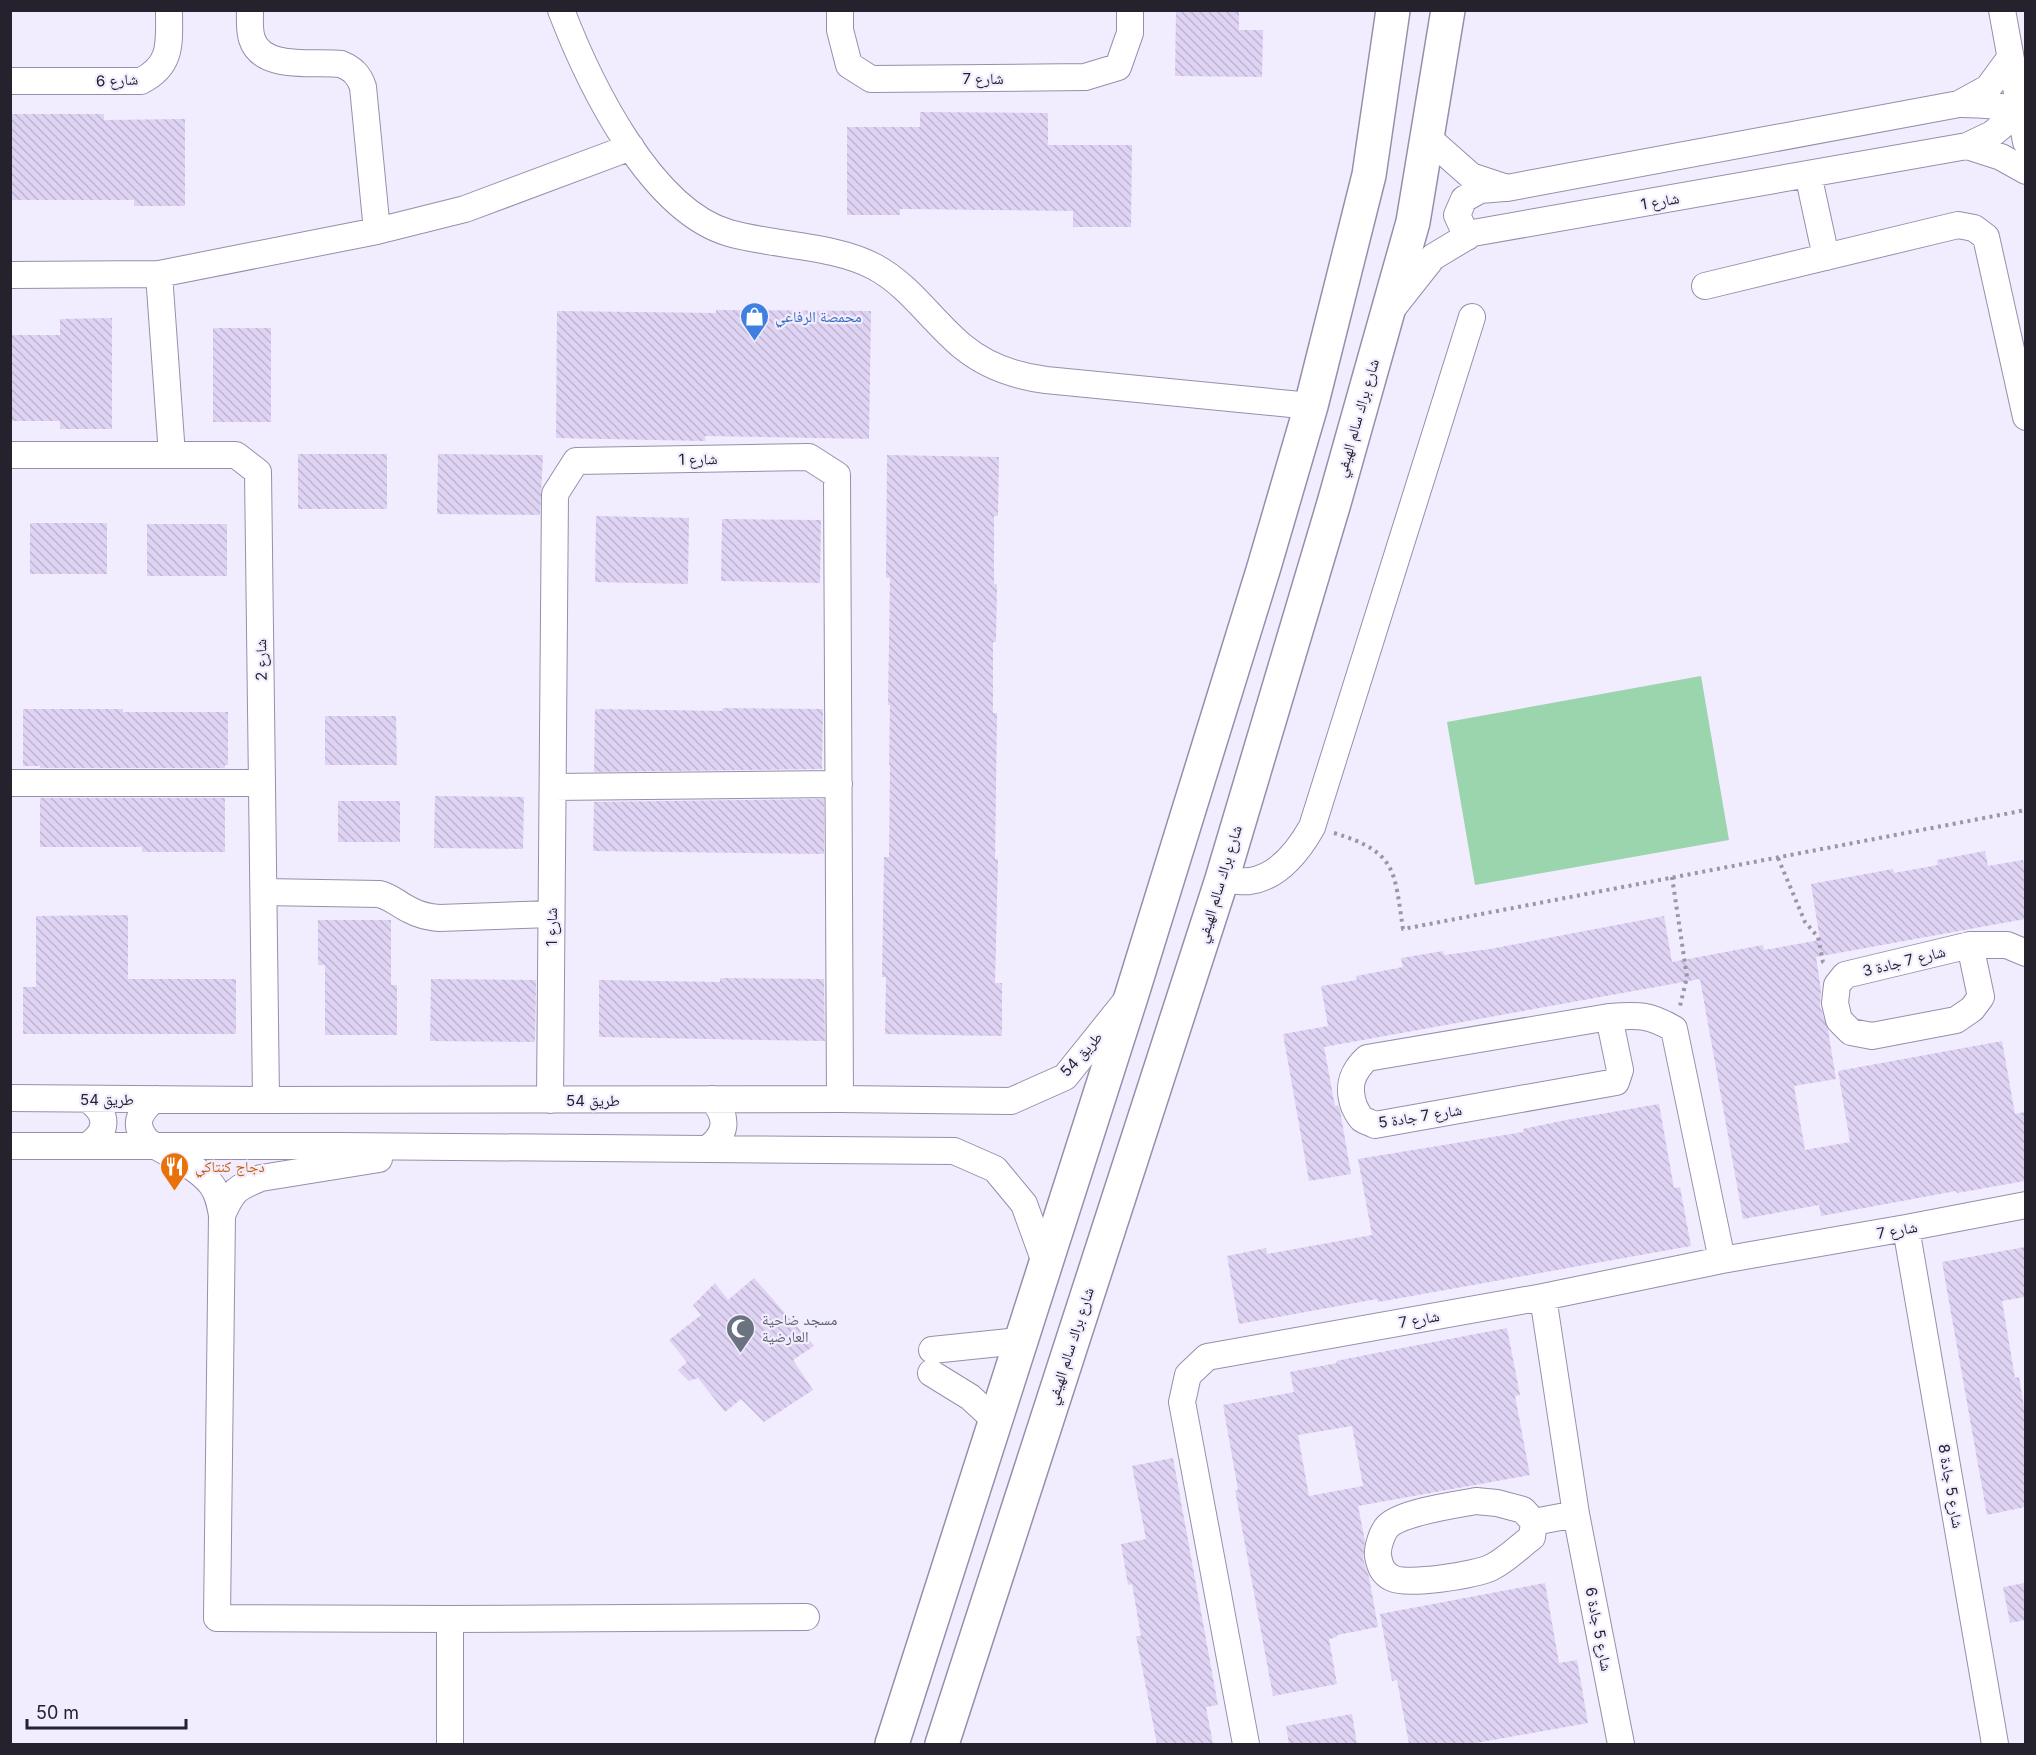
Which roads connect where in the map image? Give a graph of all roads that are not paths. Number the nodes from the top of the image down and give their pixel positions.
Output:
1 (169, 10) edge
2 (250, 10) edge
3 (561, 10) edge
4 (840, 10) edge
5 (1130, 10) edge
6 (1393, 10) edge
7 (1448, 10) edge
8 (2002, 10) edge
9 (2010, 58) junction
10 (10, 81) edge
11 (1959, 104) junction
12 (2020, 111) junction
13 (1427, 137) junction
14 (2025, 142) edge
15 (631, 147) junction
16 (1967, 147) junction
17 (2025, 171) edge
18 (1808, 174) junction
19 (1507, 188) junction
20 (377, 231) junction
21 (1467, 237) junction
22 (1826, 257) junction
23 (159, 274) junction
24 (10, 275) edge
25 (1705, 286) dead end
26 (1386, 316) junction
27 (1472, 316) dead end
28 (1311, 406) junction
29 (2025, 417) edge
30 (10, 455) edge
31 (172, 455) junction
32 (1288, 484) junction
33 (1334, 503) junction
34 (1264, 567) junction
35 (1309, 583) junction
36 (10, 783) edge
37 (262, 783) junction
38 (839, 784) junction
39 (553, 787) junction
40 (1222, 879) junction
41 (264, 892) junction
42 (551, 914) junction
43 (1970, 945) junction
44 (2025, 953) edge
45 (1132, 994) junction
46 (1609, 1017) junction
47 (10, 1098) edge
48 (712, 1099) junction
49 (840, 1099) junction
50 (89, 1100) junction
51 (156, 1100) junction
52 (266, 1100) junction
53 (550, 1100) junction
54 (10, 1146) edge
55 (87, 1146) junction
56 (156, 1146) junction
57 (462, 1147) junction
58 (707, 1149) junction
59 (2025, 1205) edge
60 (222, 1215) junction
61 (1906, 1228) junction
62 (1722, 1260) junction
63 (1046, 1265) junction
64 (1543, 1297) junction
65 (1019, 1341) junction
66 (994, 1420) junction
67 (1576, 1514) junction
68 (1534, 1522) junction
69 (941, 1587) junction
70 (987, 1600) junction
71 (806, 1617) dead end
72 (450, 1619) junction
73 (925, 1642) junction
74 (968, 1665) junction
75 (450, 1744) edge
76 (892, 1744) edge
77 (942, 1744) edge
78 (1246, 1744) edge
79 (1620, 1744) edge
80 (1995, 1744) edge

1 - 10 street, شارع 6
2 - 20 street
3 - 15 street
4 - 5 street, شارع 7
6 - 28 main road
7 - 13 main road, شارع براك سالم الهيفي
8 - 9 street
9 - 11 street
9 - 12 street
11 - 12 street
11 - 19 street
12 - 14 street
12 - 16 street, شارع 1
13 - 19 street
13 - 26 main road, شارع براك سالم الهيفي
15 - 20 street
15 - 28 street
16 - 17 street, شارع 1
16 - 18 street, شارع 1
18 - 21 street, شارع 1
18 - 22 street
19 - 21 street
20 - 23 street
21 - 26 street, شارع 1
22 - 25 street
22 - 29 street
23 - 24 street
23 - 31 street
26 - 33 main road, شارع براك سالم الهيفي
27 - 40 street
28 - 32 main road
30 - 31 street, شارع 2
31 - 37 street, شارع 2
32 - 33 main road
32 - 34 main road
33 - 35 main road, شارع براك سالم الهيفي
34 - 35 main road
34 - 45 main road
35 - 40 main road, شارع براك سالم الهيفي
36 - 37 street
37 - 41 street, شارع 2
38 - 39 street
38 - 39 street, شارع 1
38 - 49 street, شارع 1
39 - 42 street, شارع 1
40 - 70 main road, شارع براك سالم الهيفي
41 - 42 street
41 - 52 street, شارع 2
42 - 53 street, شارع 1
43 - 43 street, شارع 7 جادة 3
43 - 44 street, شارع 7 جادة 3
45 - 49 street, طريق 54
45 - 63 main road
46 - 46 street, شارع 7 جادة 5
46 - 62 street, شارع 7 جادة 5
47 - 50 street, طريق 54
48 - 49 street, طريق 54
48 - 53 street, طريق 54
48 - 58 street
50 - 51 street, طريق 54
50 - 55 street
51 - 52 street, طريق 54
51 - 56 street
52 - 53 street, طريق 54
54 - 55 street
55 - 56 street
56 - 57 street
56 - 60 street
57 - 58 street
57 - 60 street
58 - 63 street
59 - 61 street, شارع 7
60 - 72 street
61 - 62 street, شارع 7
61 - 80 street, شارع 5 جادة 8
62 - 64 street, شارع 7
63 - 65 main road
64 - 67 street, شارع 5 جادة 6
64 - 78 street, شارع 7
65 - 66 main road
65 - 66 street
66 - 69 main road
67 - 68 street
67 - 79 street, شارع 5 جادة 6
68 - 68 street
69 - 70 main road
69 - 73 main road
70 - 74 main road, شارع براك سالم الهيفي
71 - 72 street
72 - 75 street
73 - 74 main road
73 - 76 main road
74 - 77 main road, شارع براك سالم الهيفي

